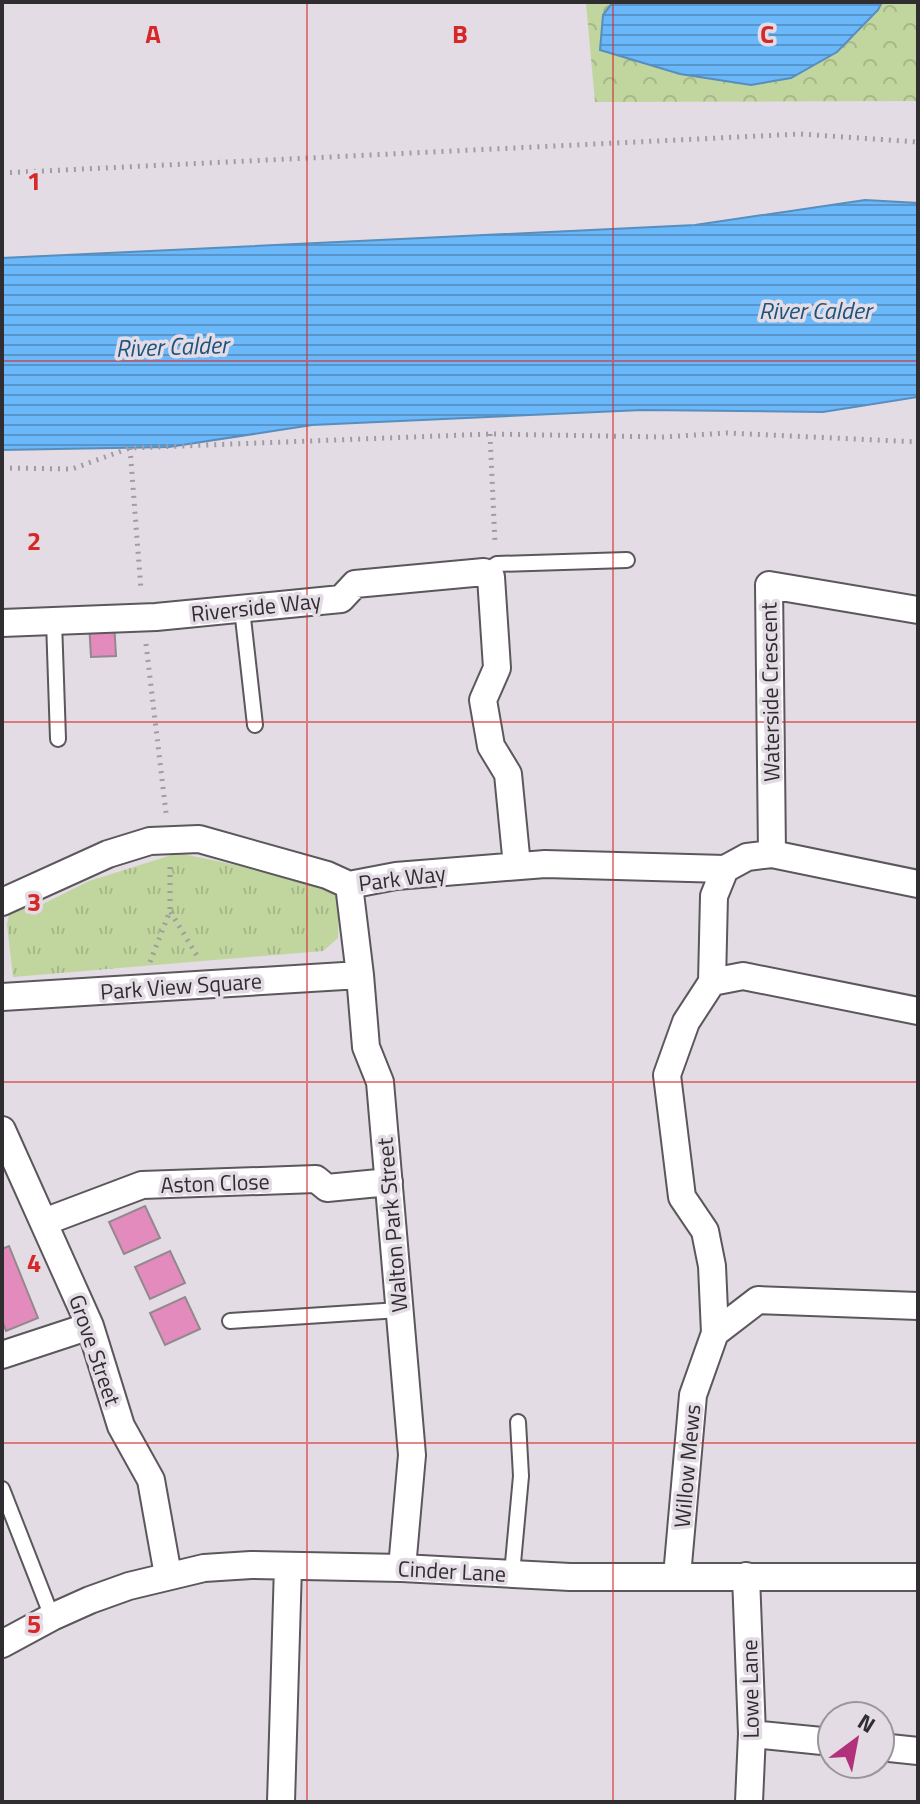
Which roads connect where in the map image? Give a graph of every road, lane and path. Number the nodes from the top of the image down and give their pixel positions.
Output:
1 (918, 142) edge
2 (2, 173) edge
3 (490, 434) junction
4 (918, 442) edge
5 (2, 468) edge
6 (627, 560) dead end
7 (490, 568) junction
8 (242, 609) junction
9 (918, 610) edge
10 (54, 621) junction
11 (2, 623) edge
12 (255, 725) dead end
13 (58, 739) dead end
14 (169, 840) junction
15 (772, 854) junction
16 (517, 866) junction
17 (725, 869) junction
18 (918, 884) edge
19 (349, 885) junction
20 (2, 902) edge
21 (170, 911) junction
22 (360, 975) junction
23 (712, 982) junction
24 (205, 984) junction
25 (139, 988) junction
26 (2, 997) edge
27 (918, 1011) edge
28 (2, 1130) edge
29 (389, 1182) junction
30 (44, 1222) junction
31 (918, 1306) edge
32 (399, 1310) junction
33 (230, 1321) dead end
34 (90, 1326) junction
35 (715, 1333) junction
36 (2, 1355) edge
37 (518, 1422) dead end
38 (2, 1489) edge
39 (288, 1566) junction
40 (402, 1568) junction
41 (512, 1574) junction
42 (168, 1575) junction
43 (677, 1576) junction
44 (746, 1576) junction
45 (918, 1577) edge
46 (52, 1617) junction
47 (2, 1644) edge
48 (752, 1734) junction
49 (816, 1740) edge
50 (896, 1749) edge
51 (918, 1751) edge
52 (281, 1802) edge
53 (749, 1802) edge

1 - 2 path
3 - 4 path
3 - 5 path
3 - 7 path
6 - 7 lane
7 - 8 street, Riverside Way
7 - 16 street
8 - 10 street, Riverside Way
8 - 12 lane
9 - 15 street, Waterside Crescent
10 - 11 street, Riverside Way
10 - 13 lane
14 - 19 street, Park Way
14 - 20 street, Park Way
14 - 21 path
15 - 17 street, Park Way
15 - 18 street, Park Way
16 - 17 street, Park Way
16 - 19 street, Park Way
17 - 23 street
19 - 22 street, Walton Park Street
21 - 24 path
21 - 25 path
22 - 24 street, Park View Square
22 - 29 street, Walton Park Street
23 - 27 street
23 - 35 street
24 - 25 street, Park View Square
25 - 26 street, Park View Square
28 - 30 street, Grove Street
29 - 30 street, Aston Close
29 - 32 street, Walton Park Street
30 - 34 street, Grove Street
31 - 35 street
32 - 33 lane
32 - 40 street, Walton Park Street
34 - 36 street
34 - 42 street, Grove Street
35 - 43 street, Willow Mews
37 - 41 lane
38 - 46 lane
39 - 40 street, Cinder Lane
39 - 42 street, Cinder Lane
39 - 52 street
40 - 41 street, Cinder Lane
41 - 43 street, Cinder Lane
42 - 46 street, Cinder Lane
43 - 44 street, Cinder Lane
44 - 45 street, Cinder Lane
44 - 48 street, Lowe Lane
46 - 47 street, Cinder Lane
48 - 49 street
48 - 53 street, Lowe Lane
50 - 51 street

